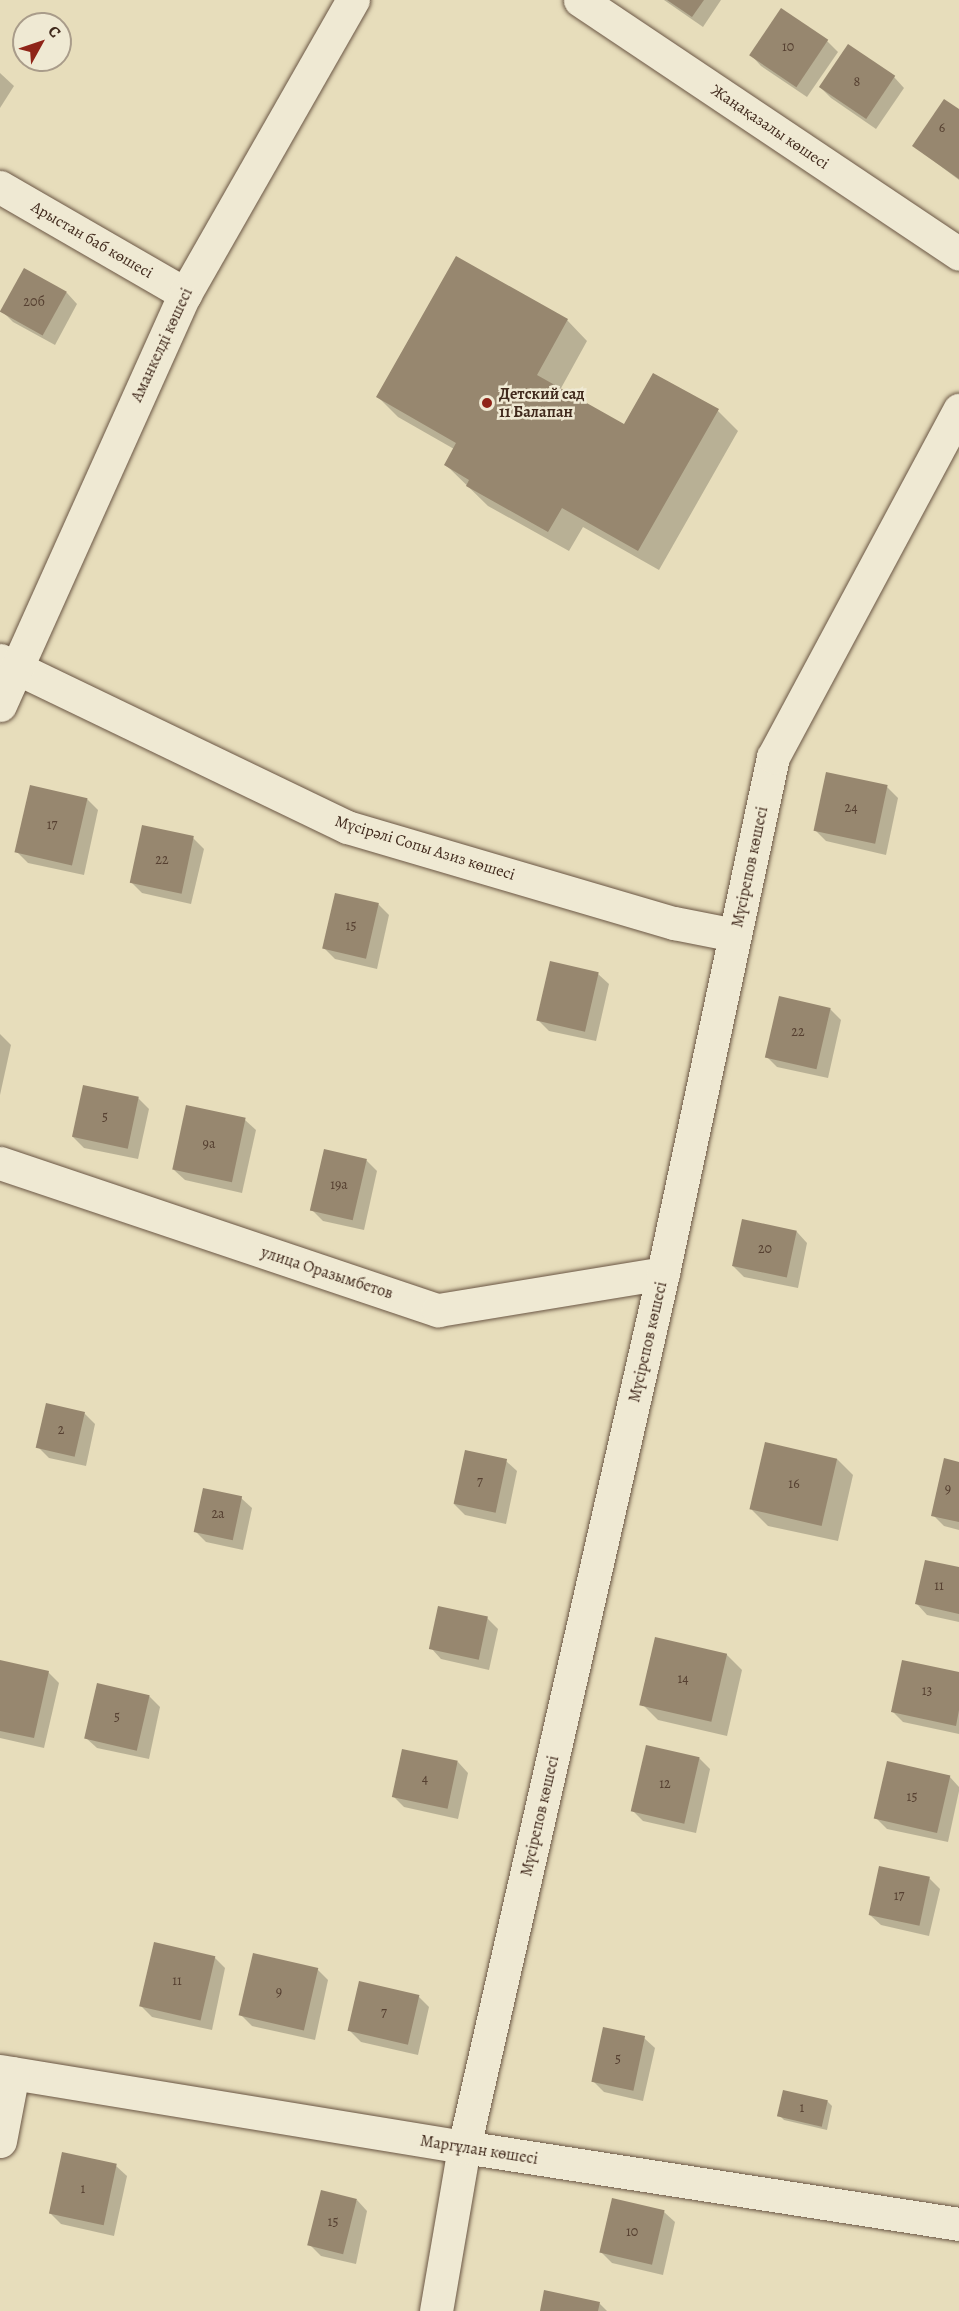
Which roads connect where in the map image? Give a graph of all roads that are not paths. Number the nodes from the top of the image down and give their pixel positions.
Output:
1 (353, 0) edge
2 (580, 0) edge
3 (0, 187) edge
4 (959, 254) edge
5 (185, 294) junction
6 (959, 410) edge
7 (8, 665) edge
8 (0, 705) edge
9 (735, 935) junction
10 (0, 1163) edge
11 (663, 1273) junction
12 (7, 2072) edge
13 (0, 2141) edge
14 (464, 2147) junction
15 (959, 2224) edge
16 (436, 2311) edge

1 - 5 street, Аманкелді көшесі
2 - 4 street, Жаңақазалы көшесі
3 - 5 street, Арыстан баб көшесі
5 - 7 street, Аманкелді көшесі
6 - 9 street, Мүсірепов көшесі
7 - 8 street, Аманкелді көшесі
7 - 9 street, Мүсірәлі Сопы Азиз көшесі
9 - 11 street, Мүсірепов көшесі
10 - 11 street, улица Оразымбетов
11 - 14 street, Мүсірепов көшесі
12 - 13 street
12 - 14 street, Маргұлан көшесі
14 - 15 street, Маргұлан көшесі
14 - 16 street, Мүсірепов көшесі

